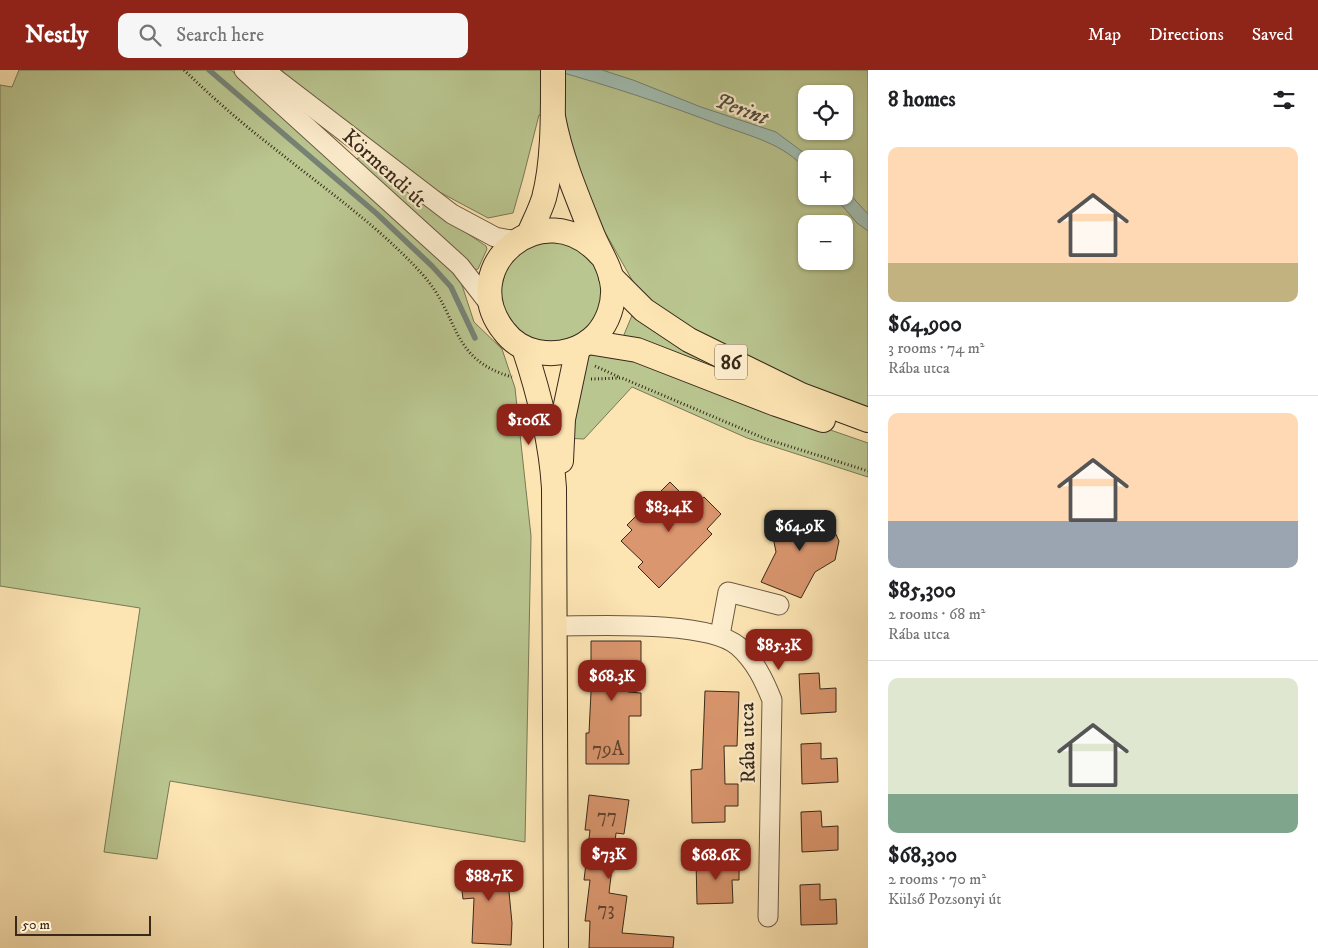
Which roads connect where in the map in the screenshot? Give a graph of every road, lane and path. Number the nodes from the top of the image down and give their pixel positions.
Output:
1 (244, 70) edge
2 (264, 70) edge
3 (553, 70) edge
4 (553, 118) junction
5 (524, 236) junction
6 (601, 255) junction
7 (611, 277) junction
8 (491, 306) junction
9 (524, 348) junction
10 (585, 351) junction
11 (622, 378) dead end
12 (868, 420) edge
13 (868, 432) edge
14 (554, 540) junction
15 (779, 605) dead end
16 (555, 626) junction
17 (720, 635) junction
18 (768, 917) dead end
19 (556, 948) edge

1 - 8 street, Körmendi út
2 - 5 street, Körmendi út
3 - 4 main road, 86
4 - 5 main road, 86
4 - 6 main road, 86
5 - 6 main road, 86
5 - 8 main road, 86
6 - 7 main road, 86
7 - 10 main road, 86
7 - 12 main road, 86
8 - 9 main road, 86
9 - 10 main road, 86
9 - 14 main road
10 - 11 path
10 - 13 main road, 86
10 - 14 main road
14 - 16 main road
15 - 17 street
16 - 17 street, Rába utca
16 - 19 main road
17 - 18 street, Rába utca

